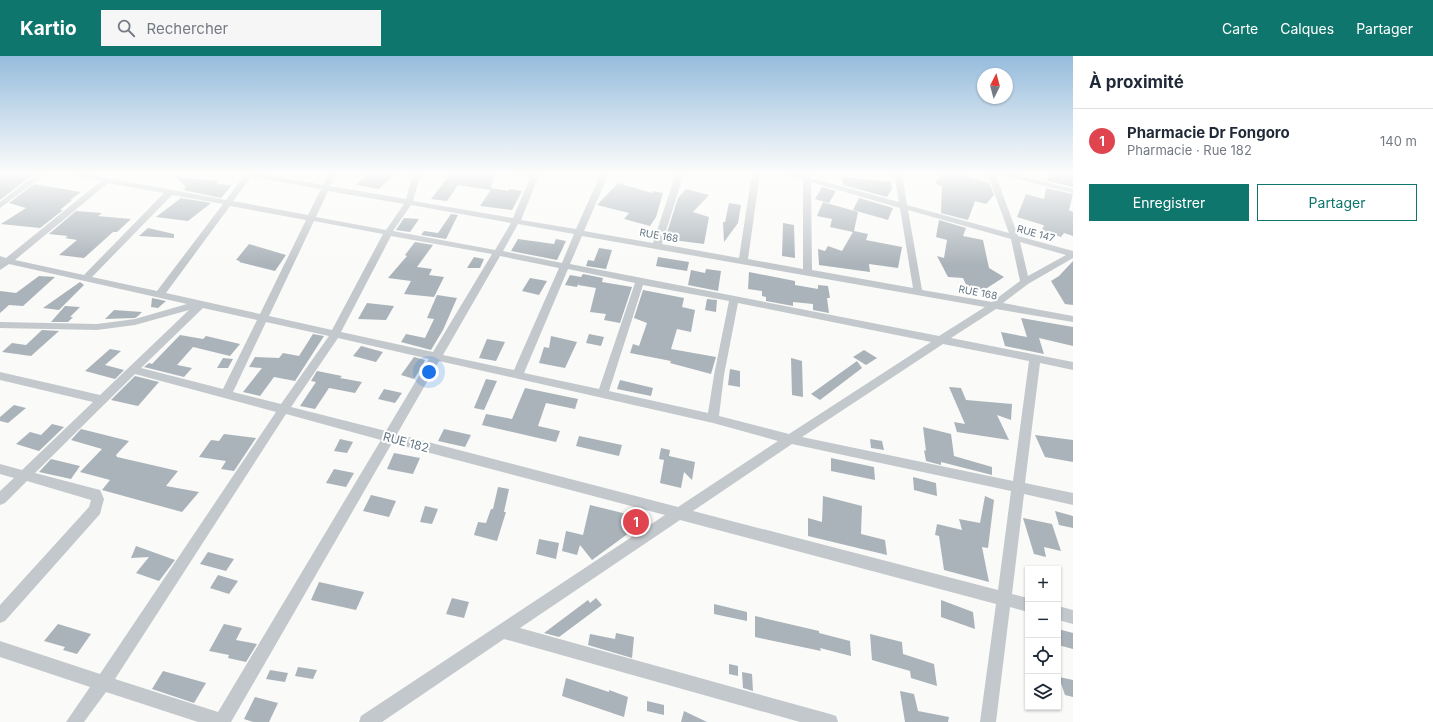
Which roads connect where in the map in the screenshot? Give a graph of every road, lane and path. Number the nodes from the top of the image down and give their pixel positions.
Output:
1 (76, 204) edge
2 (158, 204) edge
3 (227, 204) edge
4 (240, 204) edge
5 (318, 204) edge
6 (408, 204) edge
7 (421, 204) edge
8 (523, 204) edge
9 (591, 204) edge
10 (670, 204) edge
11 (751, 204) edge
12 (807, 204) edge
13 (901, 204) edge
14 (1002, 204) edge
15 (904, 205) junction
16 (311, 218) junction
17 (516, 221) junction
18 (579, 232) junction
19 (388, 233) junction
20 (1015, 239) junction
21 (657, 246) junction
22 (498, 253) junction
23 (1073, 254) edge
24 (4, 260) edge
25 (743, 260) junction
26 (565, 266) junction
27 (0, 267) edge
28 (808, 272) junction
29 (86, 278) junction
30 (640, 281) junction
31 (1025, 282) junction
32 (918, 291) junction
33 (160, 294) junction
34 (734, 300) junction
35 (202, 303) junction
36 (993, 306) junction
37 (263, 317) junction
38 (1073, 319) edge
39 (0, 325) edge
40 (336, 333) junction
41 (940, 340) junction
42 (437, 356) junction
43 (1035, 358) junction
44 (1073, 366) edge
45 (134, 370) junction
46 (518, 374) junction
47 (0, 376) edge
48 (603, 393) junction
49 (226, 394) junction
50 (102, 400) junction
51 (283, 410) junction
52 (713, 418) junction
53 (389, 437) junction
54 (790, 439) junction
55 (0, 469) edge
56 (24, 475) junction
57 (1018, 487) junction
58 (0, 499) edge
59 (1073, 500) edge
60 (678, 514) junction
61 (1004, 599) junction
62 (1025, 604) edge
63 (1061, 614) edge
64 (0, 616) edge
65 (1073, 617) edge
66 (502, 631) junction
67 (0, 648) edge
68 (103, 682) junction
69 (74, 722) edge
70 (222, 722) edge
71 (368, 722) edge
72 (830, 722) edge
73 (988, 722) edge

1 - 24 street
2 - 29 street
3 - 33 street
4 - 16 street
5 - 16 street
6 - 19 street
7 - 17 street, RUE 168
8 - 17 street
9 - 18 street
10 - 21 street
11 - 25 street
12 - 28 street
13 - 15 street, RUE 147
14 - 20 street
15 - 20 street, RUE 147
15 - 32 street
16 - 19 street
16 - 37 street
17 - 18 street, RUE 168
17 - 22 street
18 - 21 street, RUE 168
18 - 26 street
19 - 22 street
19 - 40 street
20 - 23 street, RUE 147
20 - 31 street
21 - 25 street, RUE 168
22 - 26 street
22 - 42 street
23 - 31 street
24 - 27 street
24 - 29 street
25 - 28 street, RUE 168
26 - 30 street
26 - 46 street
28 - 32 street, RUE 168
29 - 33 street
30 - 34 street
30 - 48 street
31 - 36 street
32 - 36 street, RUE 168
33 - 35 street
34 - 41 street
34 - 52 street
35 - 37 street
35 - 39 street
35 - 45 street
36 - 38 street, RUE 168
36 - 41 street
37 - 40 street
37 - 49 street
40 - 42 street
40 - 51 street
41 - 43 street
41 - 54 street
42 - 46 street
42 - 53 street
43 - 44 street
43 - 57 street
45 - 49 street, RUE 182
45 - 50 street
46 - 48 street
47 - 50 street
48 - 52 street
49 - 51 street, RUE 182
50 - 56 street
51 - 53 street, RUE 182
51 - 68 street
52 - 54 street
53 - 60 street, RUE 182
53 - 70 street
54 - 57 street
54 - 60 street
55 - 56 street
56 - 58 street
56 - 64 street
57 - 59 street
57 - 61 street
60 - 61 street, RUE 182
60 - 66 street
61 - 62 street, RUE 182
61 - 73 street
63 - 65 street
66 - 71 street
66 - 72 street
67 - 68 street
68 - 69 street
68 - 70 street

